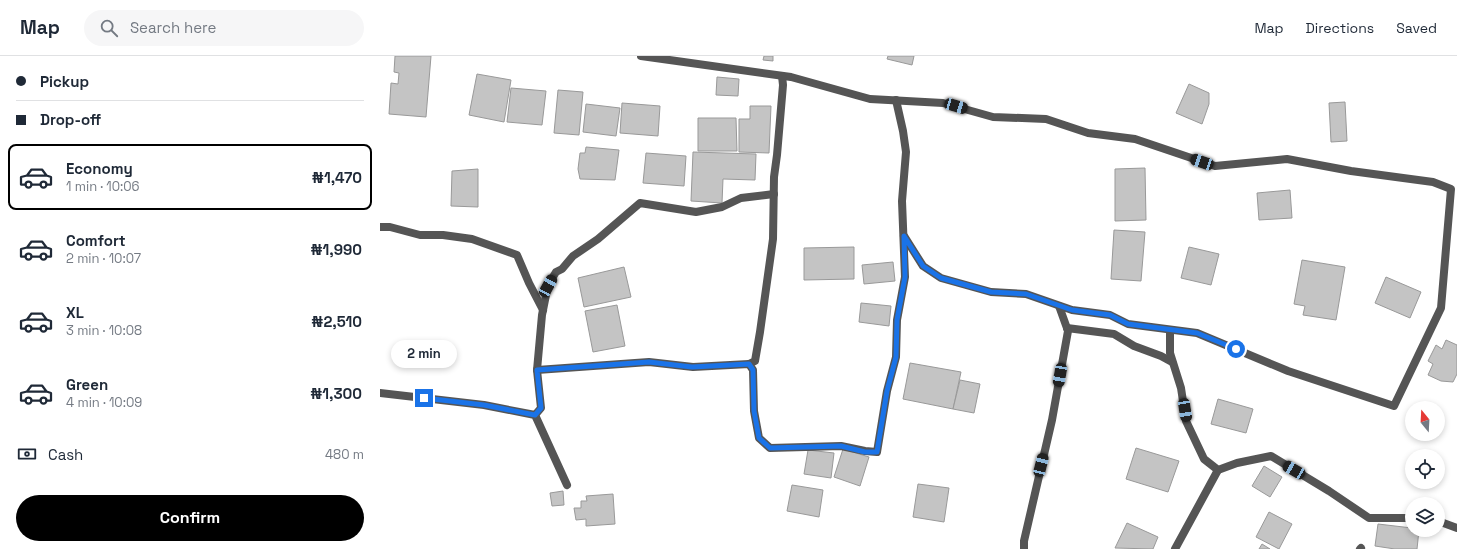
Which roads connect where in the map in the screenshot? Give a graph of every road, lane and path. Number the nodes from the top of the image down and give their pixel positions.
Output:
1 (641, 56) edge
2 (782, 76) junction
3 (896, 100) junction
4 (774, 194) junction
5 (380, 227) edge
6 (904, 236) junction
7 (1059, 306) junction
8 (543, 310) junction
9 (1067, 328) junction
10 (1170, 330) junction
11 (1172, 362) junction
12 (749, 364) junction
13 (537, 370) junction
14 (380, 393) edge
15 (535, 415) junction
16 (1218, 470) junction
17 (567, 485) dead end
18 (1405, 518) edge
19 (1445, 524) edge
20 (1457, 528) edge
21 (1024, 549) edge
22 (1175, 549) edge

1 - 2 street
2 - 3 street
2 - 4 street
3 - 6 street
3 - 10 street
4 - 8 street
4 - 12 street
5 - 8 street
6 - 7 street
6 - 12 street
7 - 9 street
7 - 10 street
8 - 13 street
9 - 11 street
9 - 21 street
10 - 11 street
11 - 16 street
12 - 13 street
13 - 15 street
14 - 15 street
15 - 17 street
16 - 18 street
16 - 22 street
19 - 20 street

